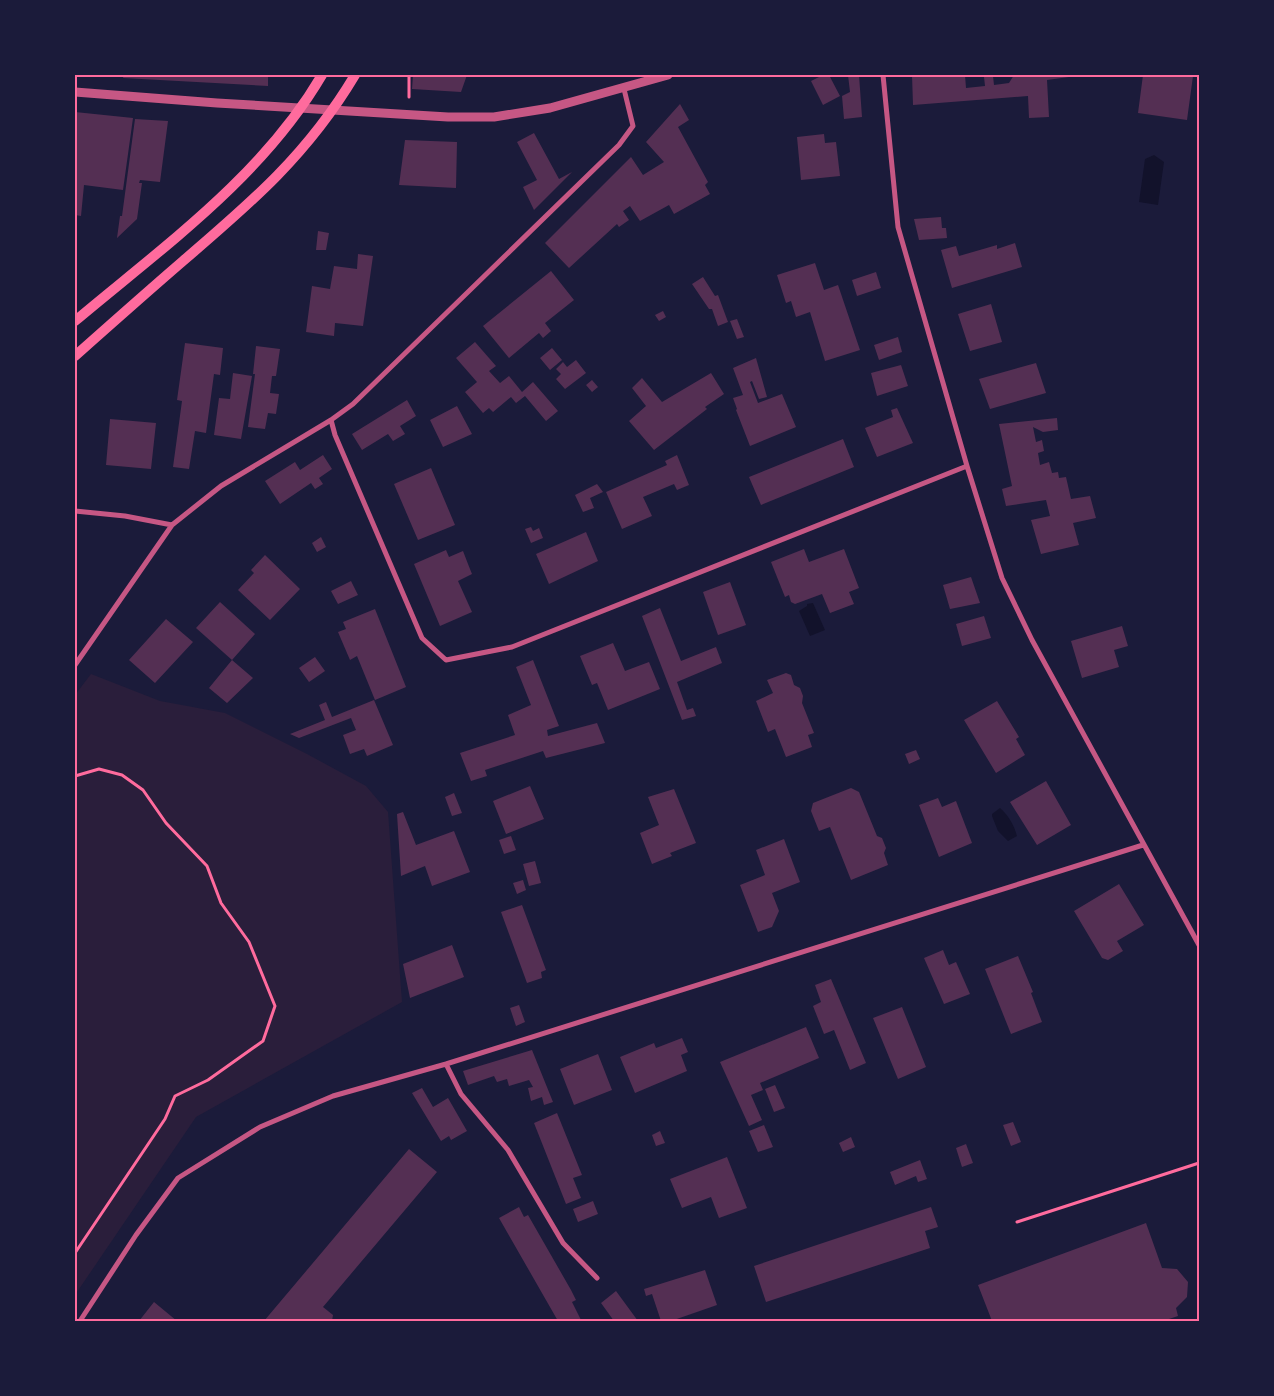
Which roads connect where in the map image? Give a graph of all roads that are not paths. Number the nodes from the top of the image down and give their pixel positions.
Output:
1 (322, 75) edge
2 (355, 75) edge
3 (668, 75) edge
4 (883, 75) edge
5 (624, 89) junction
6 (75, 92) edge
7 (75, 321) edge
8 (75, 356) edge
9 (331, 420) junction
10 (967, 466) junction
11 (75, 511) edge
12 (172, 525) junction
13 (75, 664) edge
14 (1143, 845) junction
15 (1199, 945) edge
16 (446, 1064) junction
17 (597, 1278) dead end
18 (80, 1321) edge

1 - 7 main road
2 - 8 main road
3 - 5 street
4 - 10 street
5 - 6 street
5 - 9 street
9 - 10 street
9 - 12 street
10 - 14 street
11 - 12 street
12 - 13 street
14 - 15 street
14 - 16 street
16 - 17 street
16 - 18 street

